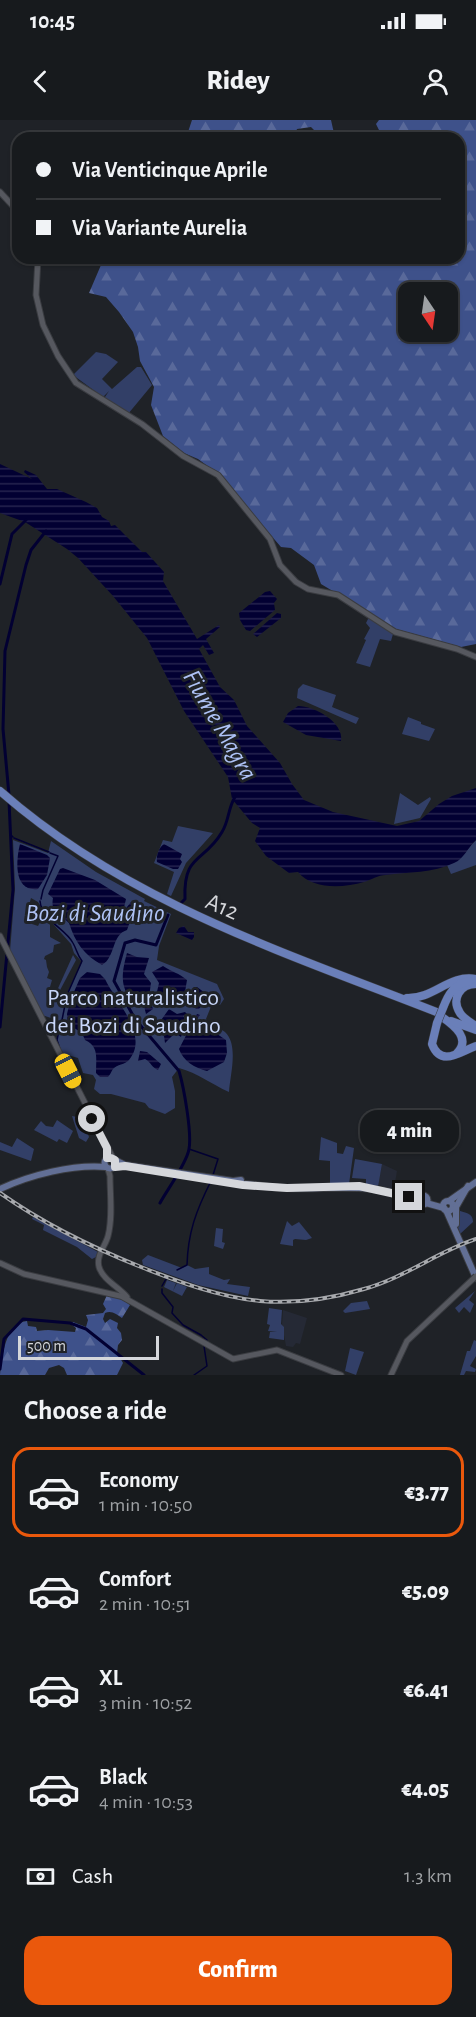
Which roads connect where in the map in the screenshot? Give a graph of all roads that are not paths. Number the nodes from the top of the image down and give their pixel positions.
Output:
1 (0, 192) edge
2 (12, 204) edge
3 (38, 264) edge
4 (476, 657) edge
5 (5, 798) edge
6 (0, 936) edge
7 (476, 982) edge
8 (399, 997) junction
9 (440, 1016) junction
10 (474, 1027) edge
11 (476, 1046) edge
12 (452, 1057) junction
13 (110, 1165) junction
14 (476, 1182) edge
15 (468, 1186) junction
16 (0, 1189) edge
17 (448, 1205) junction
18 (456, 1231) junction
19 (0, 1263) edge
20 (475, 1278) edge
21 (118, 1292) junction
22 (341, 1375) edge
23 (391, 1375) edge

1 - 2 main road
3 - 4 main road
5 - 8 highway, A12 / A12
5 - 9 highway, A12 / A12
6 - 13 main road
7 - 8 highway
7 - 9 highway
7 - 10 highway
8 - 9 highway, A12 / A12
9 - 10 highway, A12 / A12
9 - 12 highway
9 - 12 highway
11 - 12 highway
13 - 16 main road
13 - 17 main road
13 - 21 main road
14 - 15 main road
15 - 17 main road
15 - 18 main road
17 - 18 main road
18 - 20 main road
19 - 21 main road
20 - 23 main road
21 - 22 main road

